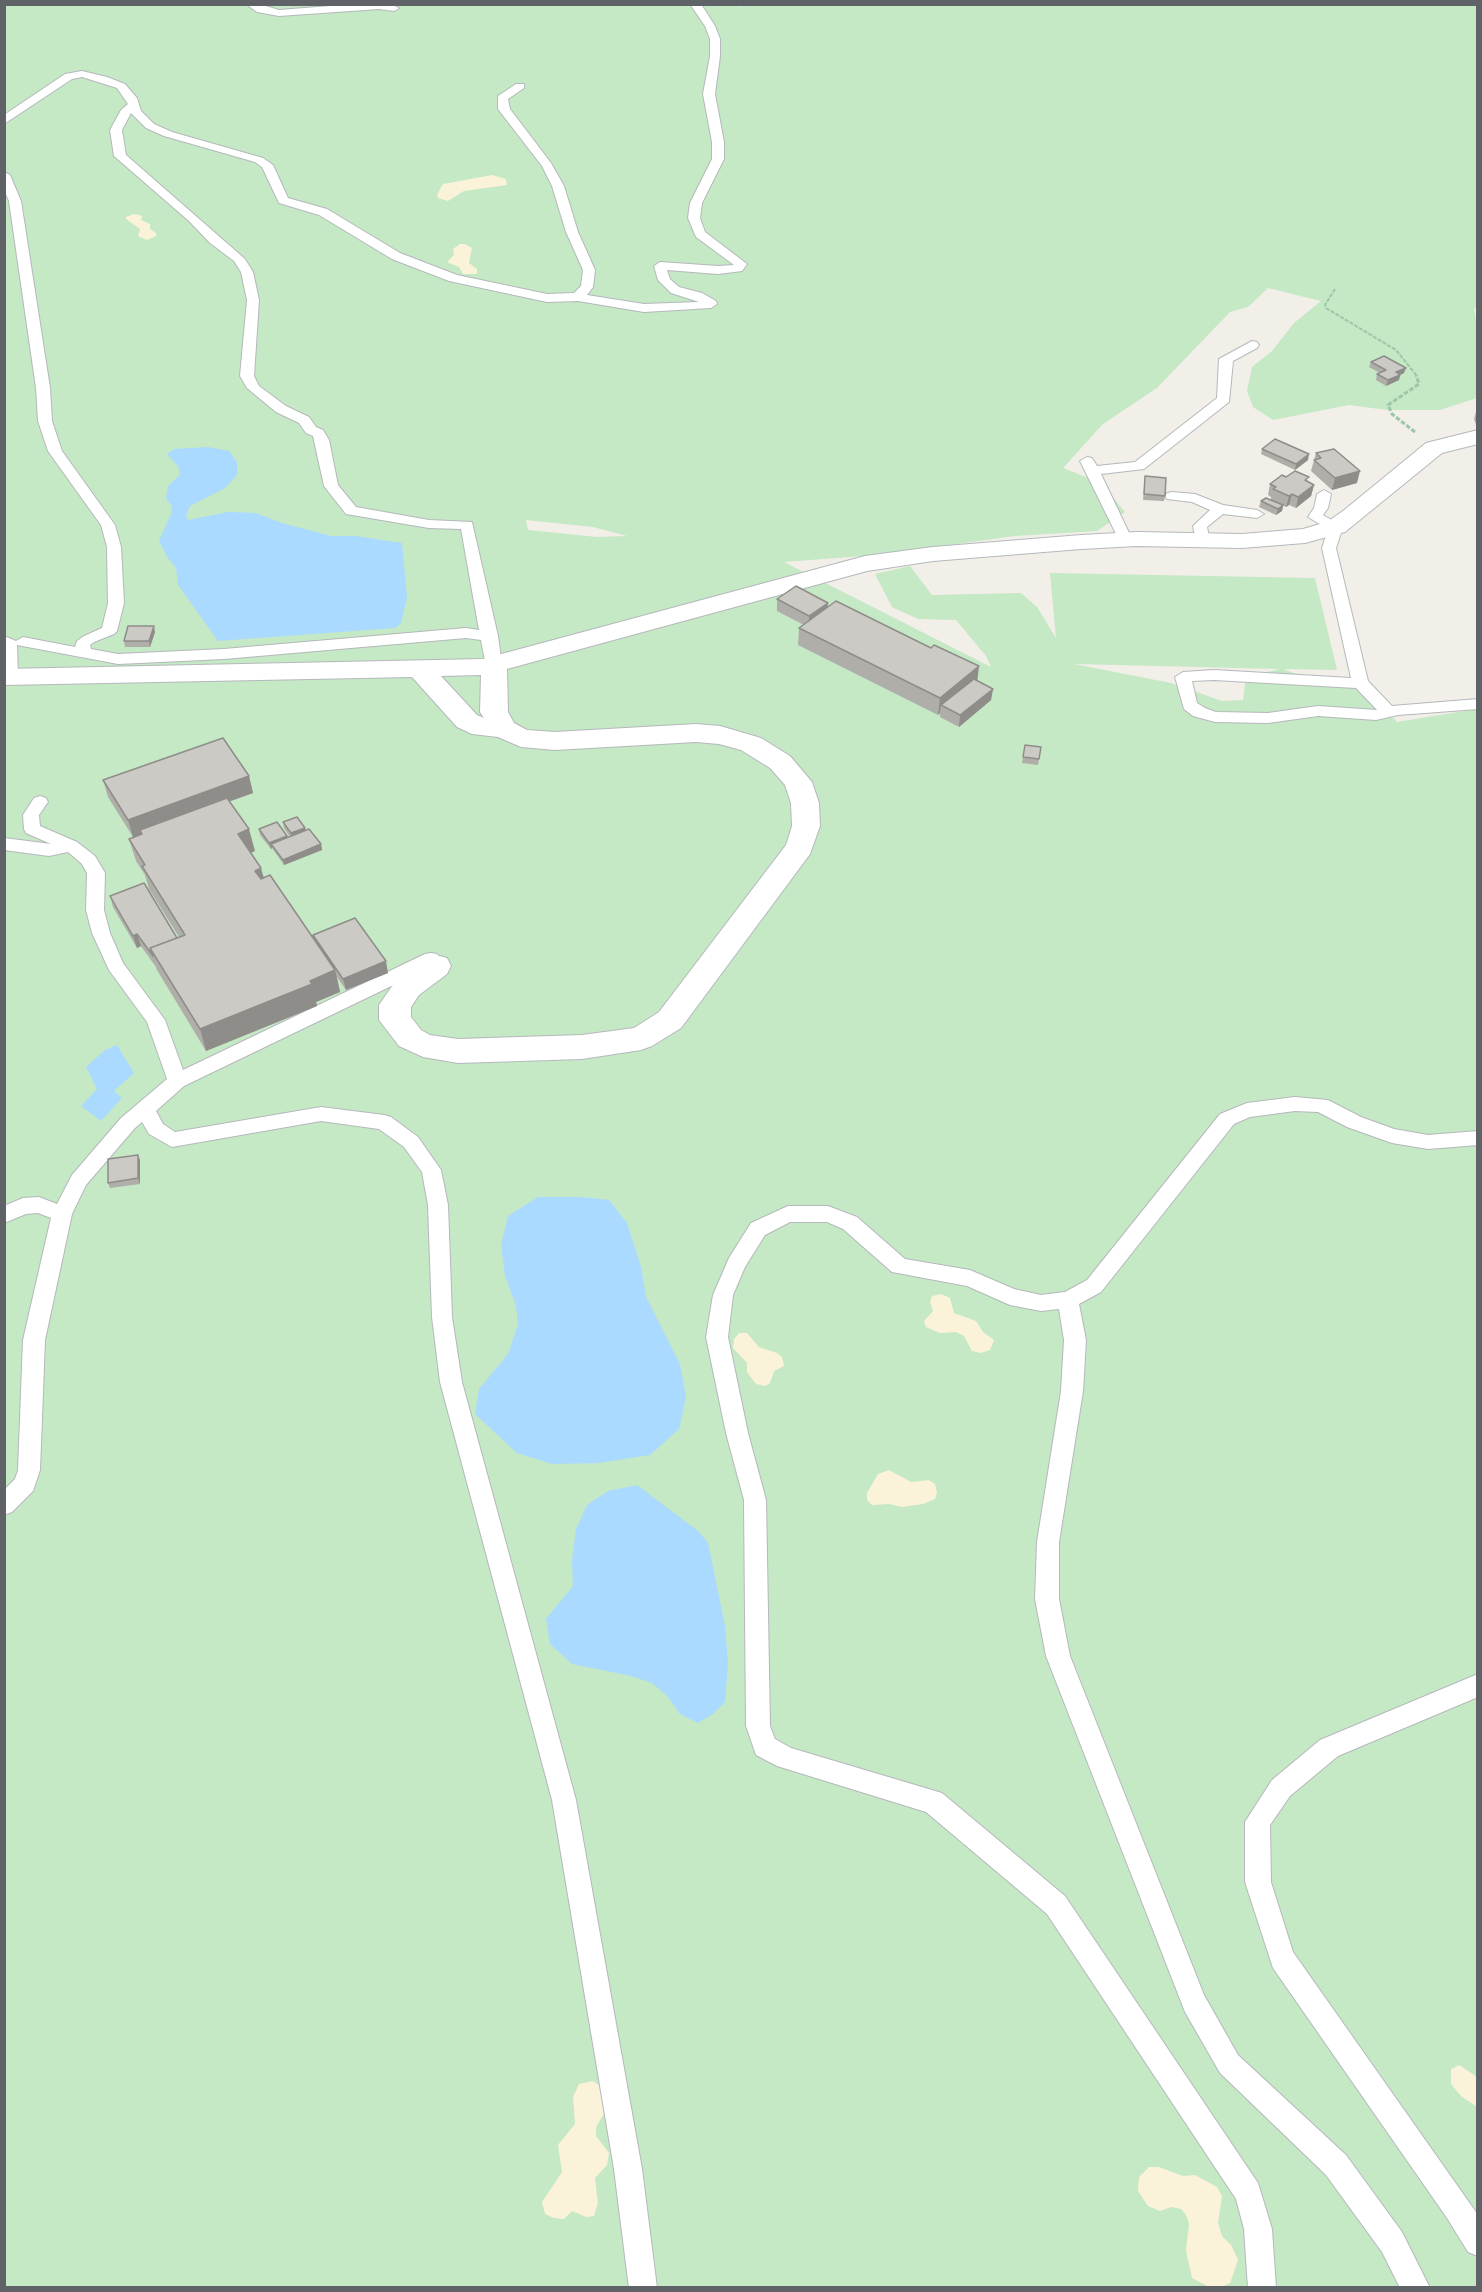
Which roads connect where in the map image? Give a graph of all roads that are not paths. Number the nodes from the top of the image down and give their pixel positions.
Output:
1 (250, 4) edge
2 (695, 4) edge
3 (394, 8) dead end
4 (520, 86) dead end
5 (134, 105) junction
6 (4, 121) edge
7 (4, 175) edge
8 (578, 297) junction
9 (1252, 345) dead end
10 (1478, 437) edge
11 (1324, 494) dead end
12 (1172, 496) dead end
13 (1220, 509) junction
14 (1257, 514) dead end
15 (1336, 527) junction
16 (1125, 539) junction
17 (1203, 541) junction
18 (490, 636) junction
19 (10, 642) edge
20 (84, 653) junction
21 (494, 666) junction
22 (420, 669) junction
23 (7, 677) edge
24 (1360, 683) junction
25 (1478, 704) edge
26 (1389, 712) junction
27 (503, 729) junction
28 (40, 802) dead end
29 (4, 844) edge
30 (71, 846) junction
31 (434, 963) joint
32 (177, 1081) junction
33 (145, 1109) junction
34 (1478, 1138) edge
35 (62, 1214) junction
36 (4, 1215) edge
37 (1068, 1300) junction
38 (4, 1505) edge
39 (1478, 1685) edge
40 (1478, 2242) edge
41 (643, 2288) edge
42 (1262, 2288) edge
43 (1416, 2288) edge

1 - 3 lane
2 - 8 lane
4 - 8 lane
5 - 6 lane
5 - 8 lane
5 - 18 lane
7 - 20 lane
9 - 16 lane
10 - 15 street
11 - 15 lane
12 - 13 lane
13 - 14 lane
13 - 17 lane
15 - 17 street
15 - 24 lane
16 - 17 street
16 - 21 street
18 - 20 lane
18 - 21 lane
19 - 20 lane
19 - 23 lane
21 - 22 street
21 - 27 street
22 - 23 street
22 - 27 street
24 - 26 lane
24 - 26 lane
25 - 26 lane
27 - 31 street
28 - 30 lane
29 - 30 lane
30 - 32 lane
31 - 32 lane
32 - 33 lane
33 - 35 lane
33 - 41 lane
34 - 37 lane
35 - 36 lane
35 - 38 lane
37 - 42 lane
37 - 43 lane
39 - 40 lane

